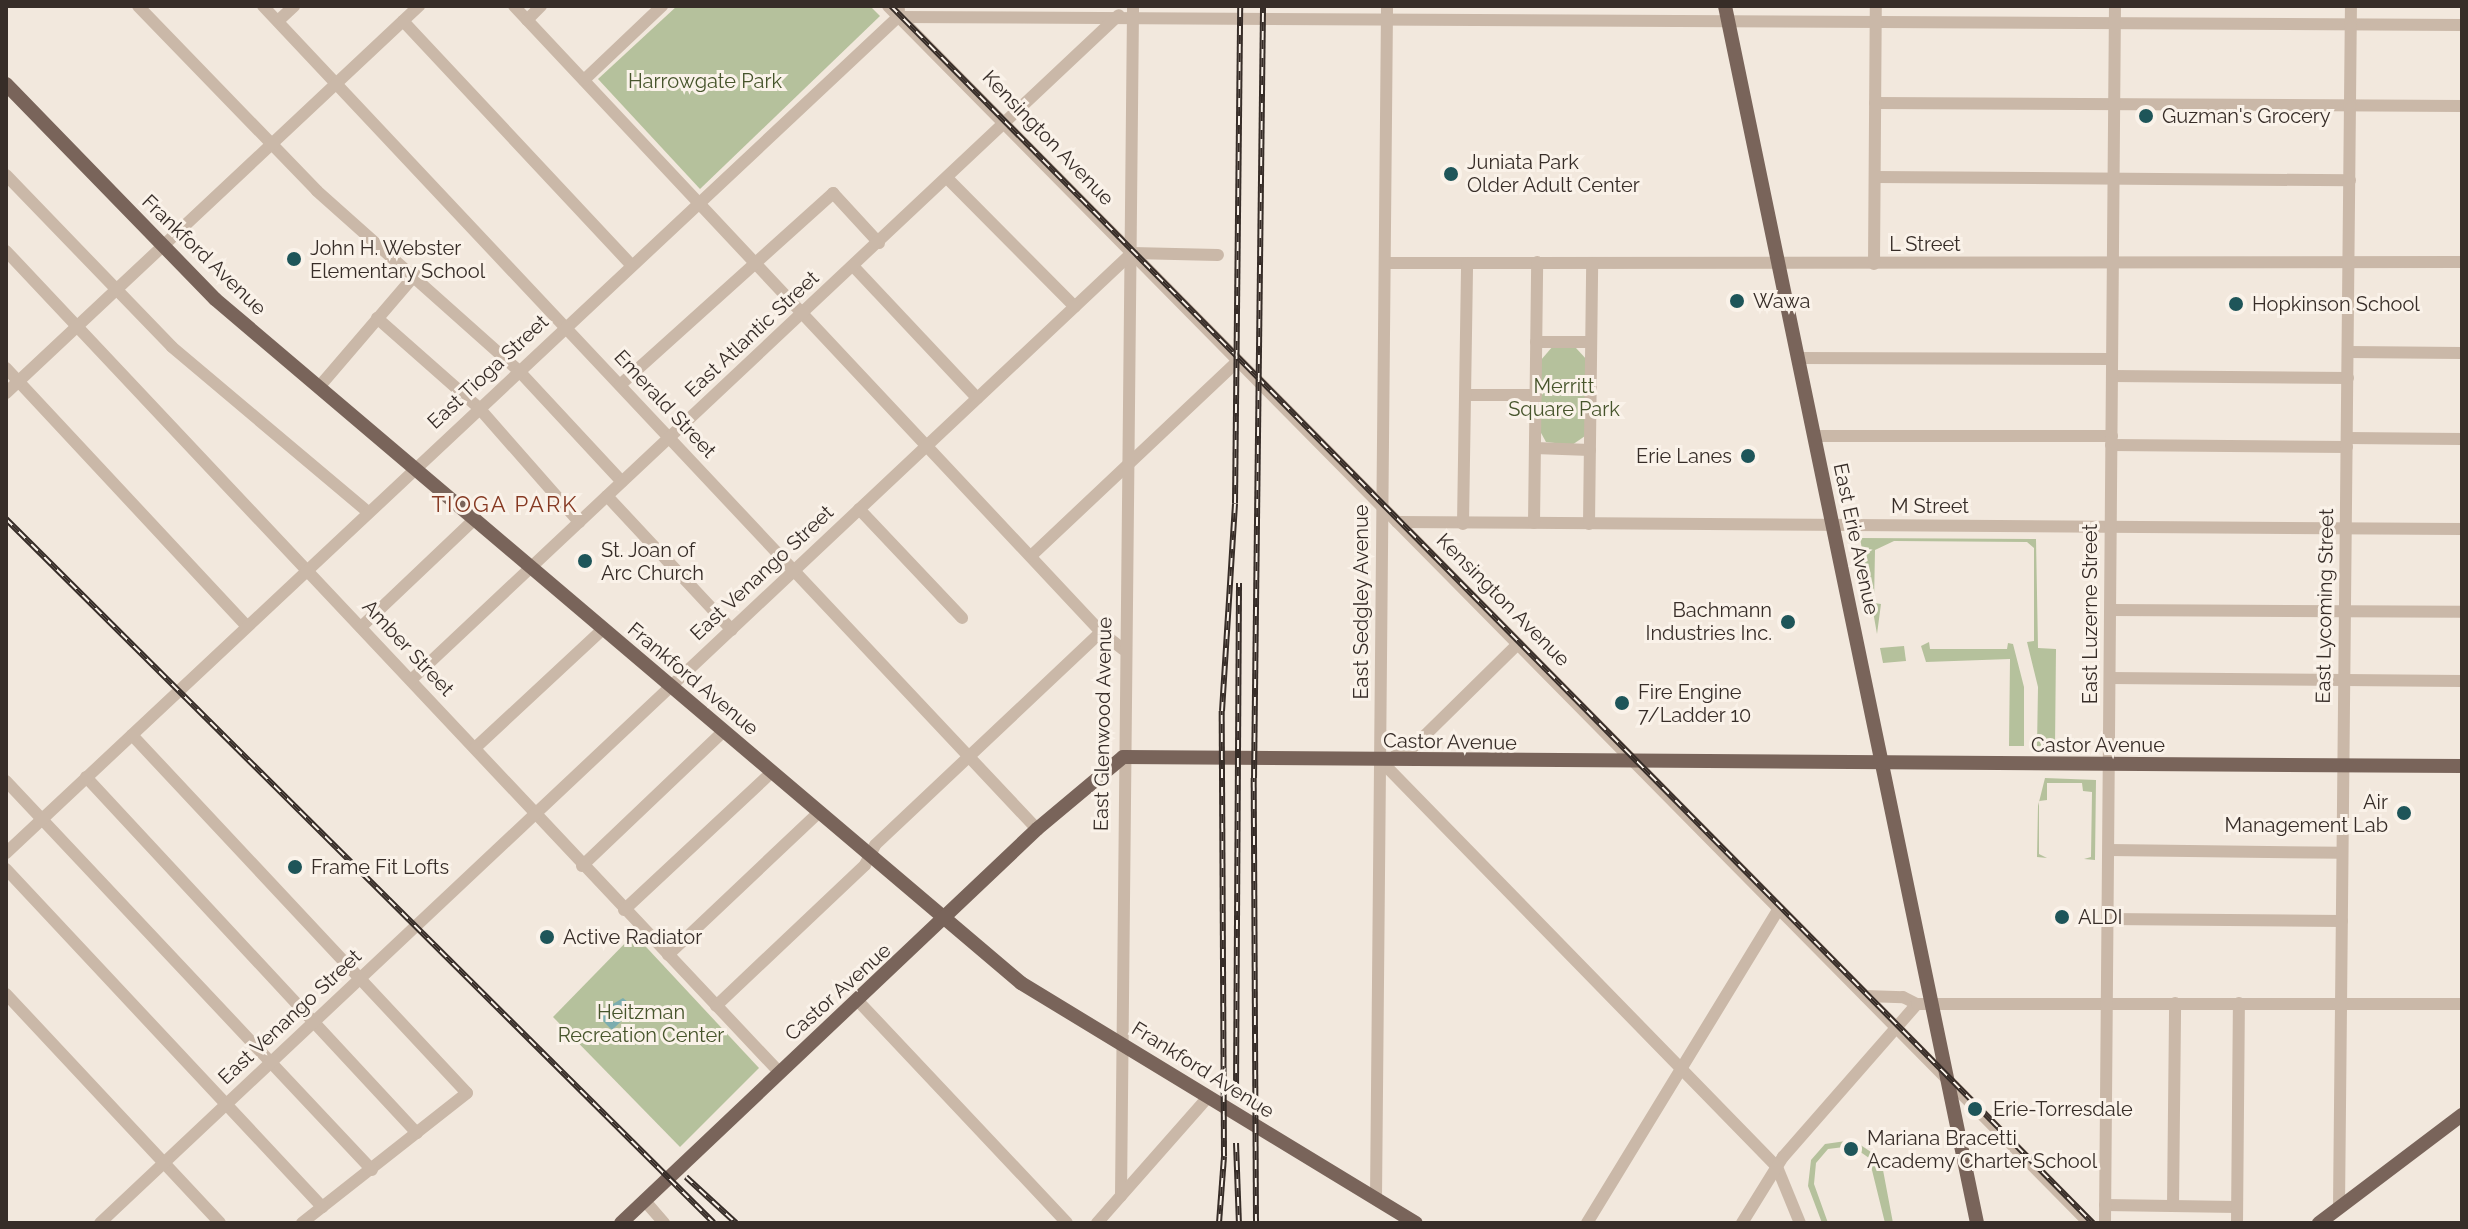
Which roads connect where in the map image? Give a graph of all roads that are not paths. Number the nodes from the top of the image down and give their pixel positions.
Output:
1 (138, 6) edge
2 (263, 6) edge
3 (294, 6) edge
4 (419, 6) edge
5 (514, 6) edge
6 (541, 6) edge
7 (662, 6) edge
8 (888, 6) edge
9 (1876, 6) edge
10 (2115, 6) edge
11 (2351, 6) edge
12 (899, 11) edge
13 (1001, 11) edge
14 (1128, 12) edge
15 (1387, 12) edge
16 (1727, 14) edge
17 (527, 20) junction
18 (278, 21) junction
19 (403, 21) junction
20 (1876, 21) junction
21 (2115, 24) junction
22 (2351, 25) junction
23 (2462, 25) edge
24 (584, 80) junction
25 (6, 84) edge
26 (335, 85) junction
27 (1875, 103) junction
28 (2350, 105) junction
29 (2114, 106) junction
30 (2462, 106) edge
31 (1006, 124) junction
32 (272, 144) junction
33 (6, 175) edge
34 (1875, 177) junction
35 (948, 179) junction
36 (2114, 179) junction
37 (2350, 180) junction
38 (699, 204) junction
39 (879, 243) junction
40 (164, 245) junction
41 (6, 251) edge
42 (1132, 253) junction
43 (1218, 255) dead end
44 (2349, 261) junction
45 (1537, 262) junction
46 (2462, 262) edge
47 (1387, 263) junction
48 (1467, 263) junction
49 (1592, 263) junction
50 (1779, 263) junction
51 (754, 264) junction
52 (1874, 264) junction
53 (2113, 264) junction
54 (632, 266) junction
55 (854, 267) junction
56 (415, 275) junction
57 (115, 291) junction
58 (1075, 307) junction
59 (802, 315) junction
60 (377, 318) junction
61 (76, 326) junction
62 (565, 328) junction
63 (1536, 342) junction
64 (1591, 342) junction
65 (2348, 352) junction
66 (2462, 353) edge
67 (1798, 358) junction
68 (2112, 359) junction
69 (1238, 361) junction
70 (6, 368) edge
71 (519, 371) junction
72 (2112, 376) junction
73 (2348, 378) junction
74 (18, 381) junction
75 (620, 385) junction
76 (319, 387) junction
77 (6, 393) edge
78 (1466, 395) junction
79 (1536, 395) junction
80 (977, 398) junction
81 (479, 408) junction
82 (1814, 436) junction
83 (669, 438) junction
84 (2462, 439) edge
85 (2112, 440) junction
86 (2347, 442) junction
87 (926, 446) junction
88 (1535, 448) junction
89 (1590, 450) junction
90 (1127, 466) junction
91 (414, 469) junction
92 (622, 482) junction
93 (607, 496) junction
94 (1382, 506) junction
95 (859, 509) junction
96 (368, 512) junction
97 (475, 519) junction
98 (579, 522) junction
99 (1397, 522) junction
100 (1534, 523) junction
101 (1463, 524) junction
102 (1589, 524) junction
103 (1833, 525) junction
104 (2111, 527) junction
105 (2346, 528) junction
106 (2462, 529) edge
107 (1031, 556) junction
108 (531, 566) junction
109 (305, 571) junction
110 (792, 573) junction
111 (2111, 610) junction
112 (2345, 611) junction
113 (2462, 612) edge
114 (962, 618) dead end
115 (247, 626) junction
116 (361, 627) junction
117 (603, 629) junction
118 (732, 630) junction
119 (1101, 632) junction
120 (1518, 644) junction
121 (1123, 649) junction
122 (2110, 678) junction
123 (411, 680) junction
124 (2344, 680) junction
125 (2462, 681) edge
126 (672, 686) junction
127 (724, 731) junction
128 (132, 735) junction
129 (475, 748) junction
130 (968, 757) junction
131 (1123, 757) junction
132 (1381, 761) junction
133 (1882, 763) junction
134 (1636, 764) junction
135 (2109, 766) junction
136 (2343, 766) junction
137 (2462, 766) edge
138 (772, 772) junction
139 (86, 777) junction
140 (6, 781) edge
141 (819, 812) junction
142 (534, 816) junction
143 (42, 819) junction
144 (1037, 829) junction
145 (2109, 850) junction
146 (6, 853) edge
147 (868, 853) junction
148 (2342, 853) junction
149 (582, 866) junction
150 (6, 869) edge
151 (1779, 909) junction
152 (624, 910) junction
153 (2108, 919) junction
154 (944, 921) junction
155 (2342, 921) junction
156 (668, 955) junction
157 (359, 978) junction
158 (6, 994) edge
159 (1865, 996) junction
160 (859, 1002) junction
161 (1924, 1002) junction
162 (2107, 1002) junction
163 (2175, 1003) junction
164 (2239, 1003) junction
165 (2340, 1004) junction
166 (2462, 1004) edge
167 (716, 1006) junction
168 (314, 1022) junction
169 (1895, 1026) junction
170 (1121, 1043) junction
171 (271, 1062) junction
172 (1679, 1070) junction
173 (779, 1072) junction
174 (1947, 1080) junction
175 (1208, 1097) junction
176 (227, 1104) junction
177 (2462, 1115) edge
178 (417, 1133) junction
179 (163, 1163) junction
180 (1777, 1167) junction
181 (372, 1170) junction
182 (1121, 1196) junction
183 (1376, 1199) junction
184 (645, 1201) junction
185 (2105, 1205) junction
186 (2173, 1206) junction
187 (322, 1207) junction
188 (2237, 1207) junction
189 (2339, 1207) junction
190 (100, 1223) edge
191 (220, 1223) edge
192 (302, 1223) edge
193 (621, 1223) edge
194 (664, 1223) edge
195 (1067, 1223) edge
196 (1097, 1223) edge
197 (1416, 1223) edge
198 (1587, 1223) edge
199 (1742, 1223) edge
200 (1800, 1223) edge
201 (1977, 1223) edge
202 (2089, 1223) edge
203 (2105, 1223) edge
204 (2237, 1223) edge
205 (2319, 1223) edge

1 - 32 street
2 - 18 street, Emerald Street
3 - 18 street
4 - 19 street
5 - 17 street
6 - 17 street
7 - 24 street
8 - 12 street, Kensington Avenue
9 - 20 street
10 - 21 street, East Luzerne Street
11 - 22 street, East Lycoming Street
12 - 13 street
12 - 31 street, Kensington Avenue
12 - 38 street, East Tioga Street
13 - 14 street
14 - 15 street
14 - 31 street, East Atlantic Street
14 - 42 street
15 - 16 street
15 - 47 street, East Sedgley Avenue
16 - 20 street
16 - 50 main road, East Erie Avenue
17 - 24 street
18 - 26 street, Emerald Street
19 - 26 street
19 - 54 street
20 - 21 street
20 - 27 street
21 - 22 street
21 - 29 street, East Luzerne Street
22 - 23 street
22 - 28 street, East Lycoming Street
24 - 38 street
25 - 40 main road, Frankford Avenue
26 - 32 street
26 - 62 street, Emerald Street
27 - 29 street
27 - 34 street
28 - 29 street
28 - 30 street
28 - 37 street, East Lycoming Street
29 - 36 street, East Luzerne Street
31 - 35 street, East Atlantic Street
31 - 42 street, Kensington Avenue
32 - 40 street
32 - 56 street
33 - 57 street
34 - 36 street
34 - 52 street
35 - 39 street, East Atlantic Street
35 - 58 street
36 - 37 street
36 - 53 street, East Luzerne Street
37 - 44 street, East Lycoming Street
38 - 51 street
38 - 54 street, East Tioga Street
39 - 51 street
39 - 55 street, East Atlantic Street
40 - 57 street
40 - 76 main road, Frankford Avenue
41 - 61 street, Amber Street
42 - 43 street
42 - 58 street, East Venango Street
42 - 69 street, Kensington Avenue
42 - 90 street, East Glenwood Avenue
44 - 46 street, L Street
44 - 53 street, L Street
44 - 65 street, East Lycoming Street
45 - 48 street, L Street
45 - 49 street, L Street
45 - 63 street
47 - 48 street, L Street
47 - 94 street, East Sedgley Avenue
48 - 78 street
49 - 50 street, L Street
49 - 64 street
50 - 52 street, L Street
50 - 67 main road, East Erie Avenue
51 - 59 street
51 - 75 street
52 - 53 street, L Street
53 - 68 street, East Luzerne Street
54 - 62 street, East Tioga Street
55 - 59 street, East Atlantic Street
55 - 80 street
56 - 60 street
56 - 71 street
57 - 61 street
57 - 96 street
58 - 80 street, East Venango Street
59 - 83 street, East Atlantic Street
59 - 87 street
60 - 76 street
60 - 81 street
61 - 74 street
61 - 109 street, Amber Street
62 - 71 street, East Tioga Street
62 - 75 street, Emerald Street
63 - 64 street
63 - 79 street
64 - 89 street
65 - 66 street
65 - 73 street, East Lycoming Street
67 - 68 street
67 - 82 main road, East Erie Avenue
68 - 72 street, East Luzerne Street
69 - 90 street
69 - 94 street, Kensington Avenue
70 - 74 street
71 - 81 street, East Tioga Street
71 - 92 street
72 - 73 street
72 - 85 street, East Luzerne Street
73 - 86 street, East Lycoming Street
74 - 77 street
74 - 115 street
75 - 83 street, Emerald Street
76 - 91 main road, Frankford Avenue
78 - 79 street
78 - 101 street
79 - 88 street
80 - 87 street, East Venango Street
81 - 91 street, East Tioga Street
81 - 98 street
82 - 85 street
82 - 103 main road, East Erie Avenue
83 - 92 street, East Atlantic Street
83 - 110 street, Emerald Street
84 - 86 street
85 - 86 street
85 - 104 street, East Luzerne Street
86 - 105 street, East Lycoming Street
87 - 95 street, East Venango Street
87 - 107 street
88 - 89 street
88 - 100 street
89 - 102 street
90 - 107 street
90 - 121 street, East Glenwood Avenue
91 - 96 street, East Tioga Street
91 - 97 main road, Frankford Avenue
92 - 93 street, East Atlantic Street
93 - 98 street, East Atlantic Street
93 - 118 street
94 - 99 street, Kensington Avenue
94 - 132 street, East Sedgley Avenue
95 - 110 street, East Venango Street
95 - 114 street
96 - 109 street, East Tioga Street
97 - 108 main road, Frankford Avenue
97 - 116 street
98 - 108 street, East Atlantic Street
99 - 101 street, M Street
99 - 120 street, Kensington Avenue
100 - 101 street, M Street
100 - 102 street, M Street
102 - 103 street, M Street
103 - 104 street, M Street
103 - 133 main road, East Erie Avenue
104 - 105 street, M Street
104 - 111 street, East Luzerne Street
105 - 106 street, M Street
105 - 112 street, East Lycoming Street
107 - 119 street
108 - 117 main road, Frankford Avenue
108 - 123 street, East Atlantic Street
109 - 115 street, East Tioga Street
109 - 116 street, Amber Street
110 - 118 street, East Venango Street
110 - 130 street, Emerald Street
111 - 112 street
111 - 122 street, East Luzerne Street
112 - 113 street
112 - 124 street, East Lycoming Street
115 - 128 street, East Tioga Street
116 - 123 street, Amber Street
117 - 126 main road, Frankford Avenue
117 - 129 street
118 - 126 street, East Venango Street
119 - 121 street
119 - 130 street
120 - 132 street
120 - 134 street, Kensington Avenue
121 - 131 street, East Glenwood Avenue
122 - 124 street
122 - 135 street, East Luzerne Street
123 - 129 street, Amber Street
124 - 125 street
124 - 136 street, East Lycoming Street
126 - 127 main road, Frankford Avenue
126 - 142 street, East Venango Street
127 - 138 main road, Frankford Avenue
127 - 149 street
128 - 139 street, East Tioga Street
128 - 157 street
129 - 142 street, Amber Street
130 - 144 street, Emerald Street
130 - 147 street
131 - 132 main road, Castor Avenue
131 - 144 main road, Castor Avenue
131 - 170 street, East Glenwood Avenue
132 - 134 main road, Castor Avenue
132 - 172 street
132 - 183 street, East Sedgley Avenue
133 - 134 main road, Castor Avenue
133 - 135 main road, Castor Avenue
133 - 161 main road, East Erie Avenue
134 - 151 street, Kensington Avenue
135 - 136 main road, Castor Avenue
135 - 145 street, East Luzerne Street
136 - 137 main road, Castor Avenue
136 - 148 street, East Lycoming Street
138 - 141 main road, Frankford Avenue
138 - 152 street
139 - 143 street, East Tioga Street
139 - 168 street
140 - 143 street
141 - 147 main road, Frankford Avenue
141 - 156 street
142 - 149 street, Amber Street
142 - 157 street, East Venango Street
143 - 146 street, East Tioga Street
143 - 171 street
144 - 154 main road, Castor Avenue
145 - 148 street
145 - 153 street, East Luzerne Street
147 - 154 main road, Frankford Avenue
147 - 167 street
148 - 155 street, East Lycoming Street
149 - 152 street, Amber Street
150 - 176 street
151 - 159 street, Kensington Avenue
151 - 172 street
152 - 156 street, Amber Street
153 - 155 street
153 - 162 street, East Luzerne Street
154 - 160 main road, Castor Avenue
154 - 170 main road, Frankford Avenue
155 - 165 street, East Lycoming Street
156 - 167 street, Amber Street
157 - 168 street, East Venango Street
157 - 178 street
158 - 179 street
159 - 161 street
159 - 169 street, Kensington Avenue
160 - 173 main road, Castor Avenue
160 - 195 street
161 - 162 street
161 - 169 street
161 - 174 main road, East Erie Avenue
162 - 163 street
162 - 185 street, East Luzerne Street
163 - 164 street
163 - 186 street
164 - 165 street
164 - 188 street
165 - 166 street
165 - 189 street, East Lycoming Street
167 - 173 street, Amber Street
168 - 171 street, East Venango Street
168 - 178 street
169 - 174 street, Kensington Avenue
169 - 180 street
170 - 175 main road, Frankford Avenue
170 - 182 street, East Glenwood Avenue
171 - 176 street, East Venango Street
171 - 181 street
172 - 180 street
172 - 198 street
173 - 184 main road, Castor Avenue
174 - 201 main road, East Erie Avenue
174 - 202 street, Kensington Avenue
175 - 182 street
175 - 183 main road, Frankford Avenue
176 - 179 street, East Venango Street
176 - 187 street
177 - 189 main road
178 - 181 street
179 - 190 street, East Venango Street
179 - 191 street
180 - 199 street
180 - 200 street
181 - 187 street
182 - 196 street
183 - 197 main road, Frankford Avenue
184 - 193 main road, Castor Avenue
184 - 194 street
185 - 186 street
185 - 203 street, East Luzerne Street
186 - 188 street
187 - 192 street
188 - 204 street
189 - 205 main road

